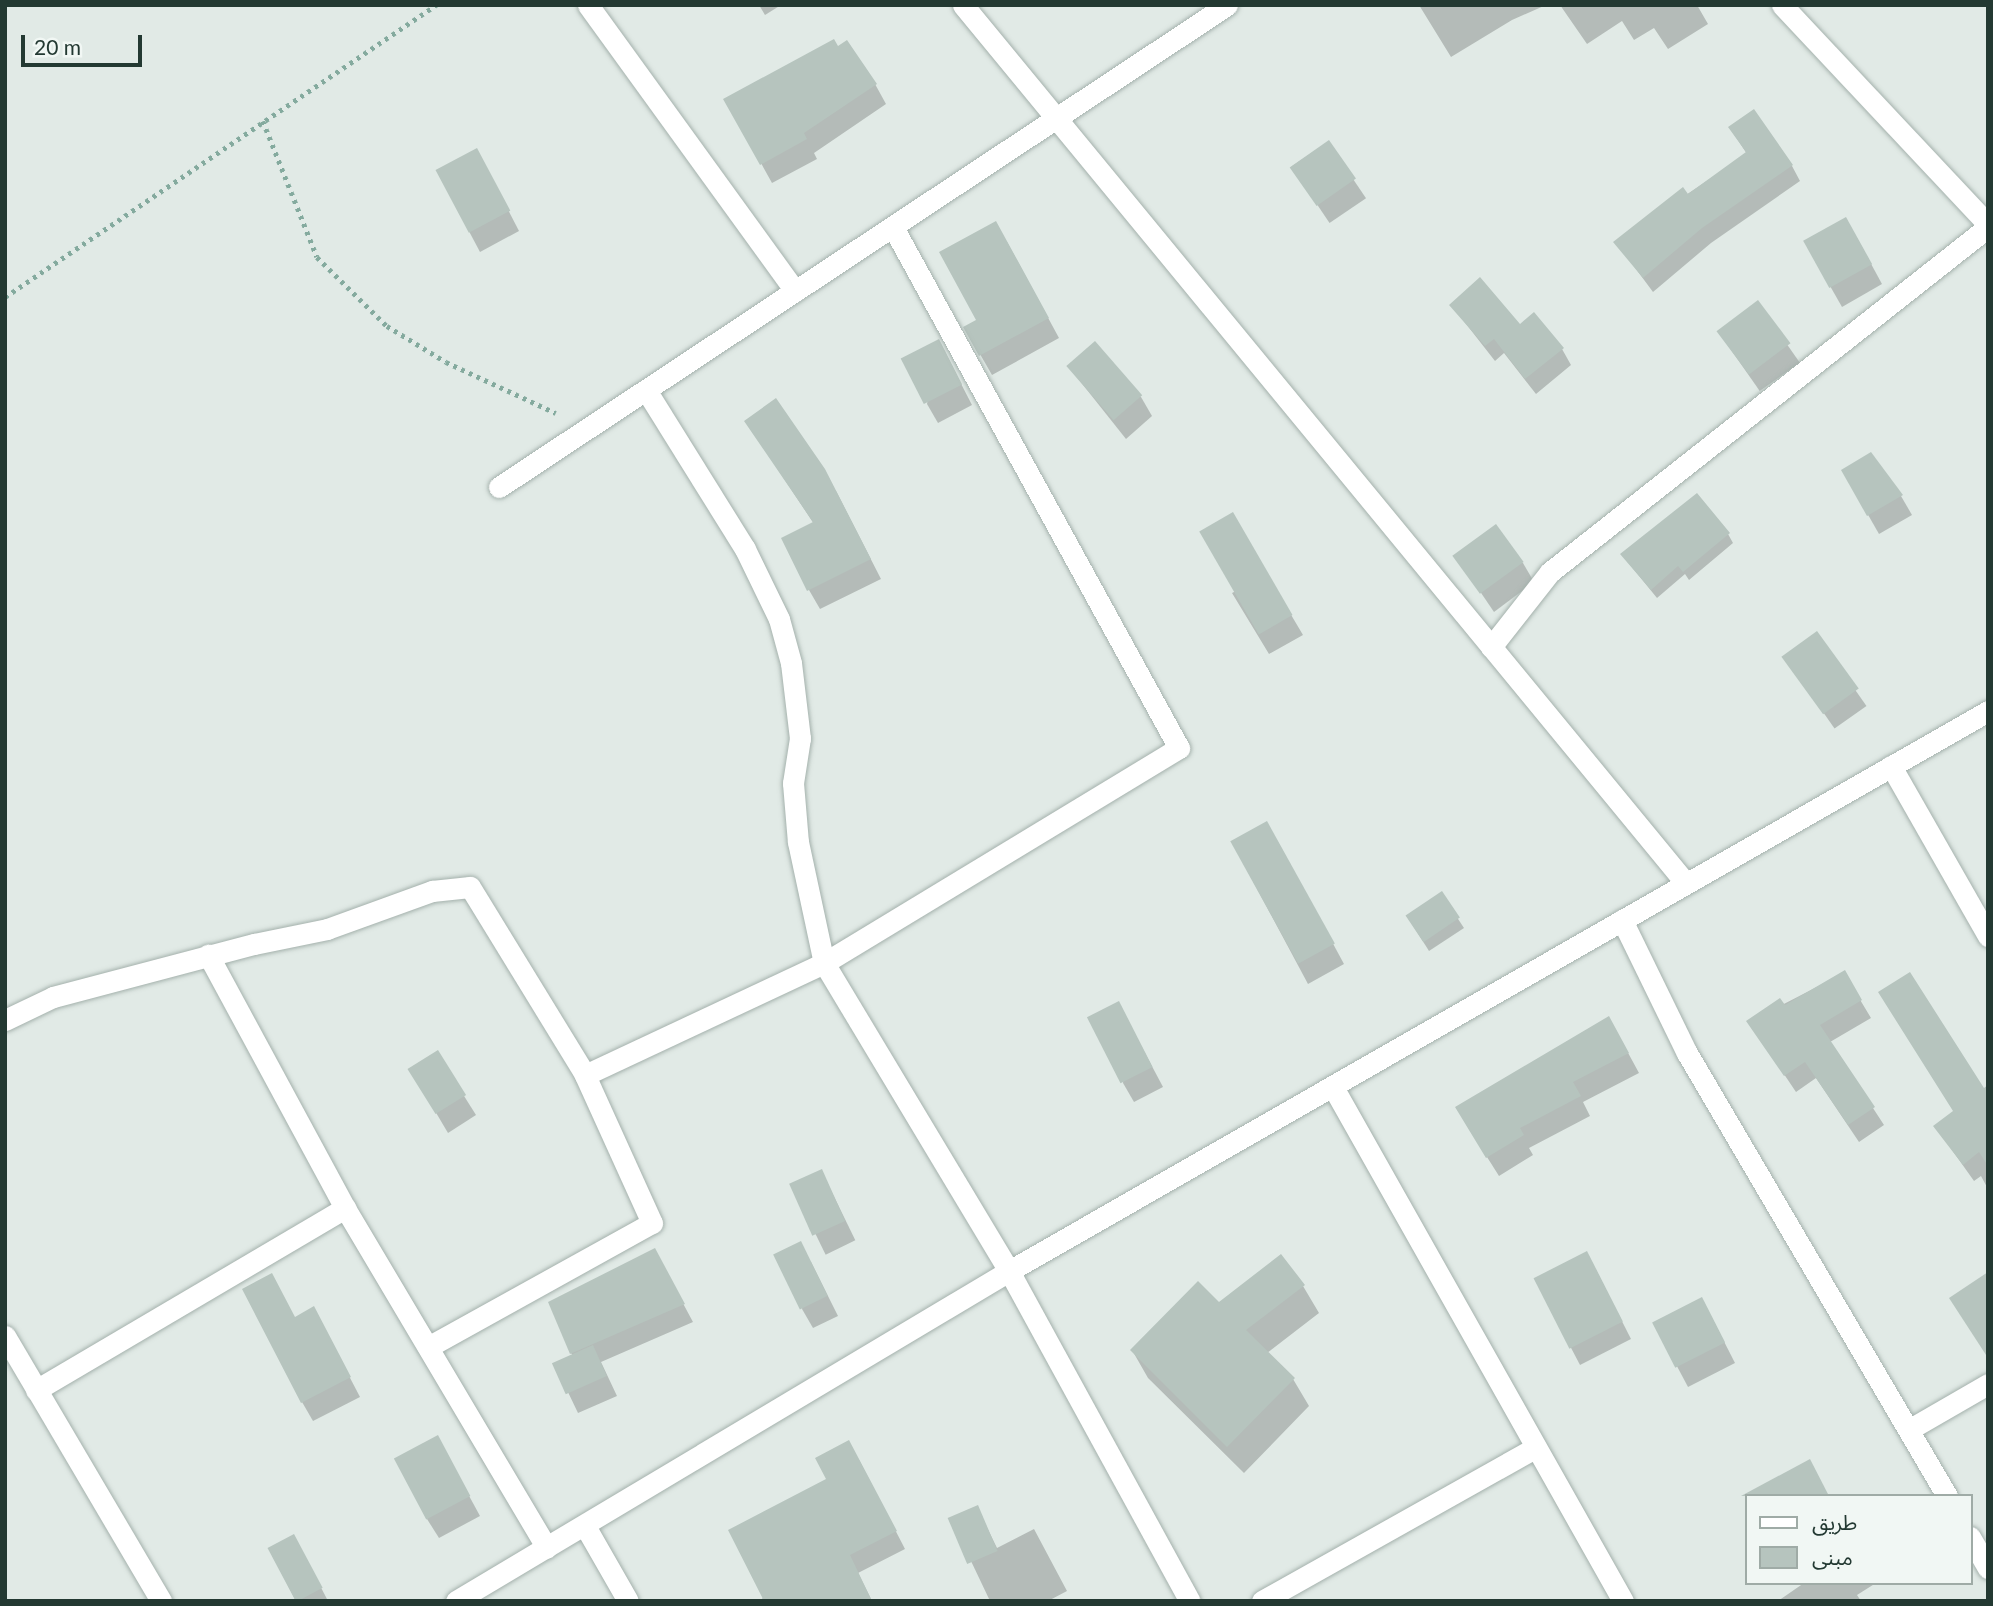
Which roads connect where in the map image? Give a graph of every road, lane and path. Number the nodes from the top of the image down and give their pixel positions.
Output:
1 (436, 5) edge
2 (588, 5) edge
3 (963, 5) edge
4 (1227, 5) edge
5 (1782, 5) edge
6 (1058, 118) junction
7 (263, 121) junction
8 (1988, 226) edge
9 (894, 229) junction
10 (795, 291) junction
11 (5, 297) edge
12 (646, 390) junction
13 (588, 428) junction
14 (499, 487) dead end
15 (1491, 647) junction
16 (1988, 711) edge
17 (1891, 766) junction
18 (1685, 882) junction
19 (1622, 920) junction
20 (1988, 936) edge
21 (208, 955) junction
22 (824, 963) junction
23 (5, 1020) edge
24 (586, 1075) junction
25 (1333, 1087) junction
26 (345, 1208) junction
27 (1009, 1271) junction
28 (5, 1336) edge
29 (428, 1347) junction
30 (1988, 1384) edge
31 (36, 1390) junction
32 (1910, 1429) junction
33 (1535, 1448) junction
34 (1946, 1494) edge
35 (585, 1526) junction
36 (1972, 1540) edge
37 (547, 1548) junction
38 (1988, 1568) edge
39 (161, 1601) edge
40 (456, 1601) edge
41 (628, 1601) edge
42 (1190, 1601) edge
43 (1262, 1601) edge
44 (1623, 1601) edge

1 - 7 path
2 - 10 street
3 - 6 street
4 - 6 street
5 - 8 street
6 - 9 street
6 - 15 street
7 - 11 path
7 - 13 path
8 - 15 street
9 - 10 street
9 - 22 street
10 - 12 street
12 - 13 street
12 - 22 street
13 - 14 street
15 - 18 street
16 - 17 street
17 - 18 street
17 - 20 street
18 - 19 street
19 - 25 street
19 - 32 street
21 - 23 street
21 - 24 street
21 - 26 street
22 - 24 street
22 - 27 street
24 - 29 street
25 - 27 street
25 - 33 street
26 - 29 street
26 - 31 street
27 - 35 street
27 - 42 street
28 - 31 street
29 - 37 street
30 - 32 street
31 - 39 street
32 - 34 street
33 - 43 street
33 - 44 street
35 - 37 street
35 - 41 street
36 - 38 street
37 - 40 street

